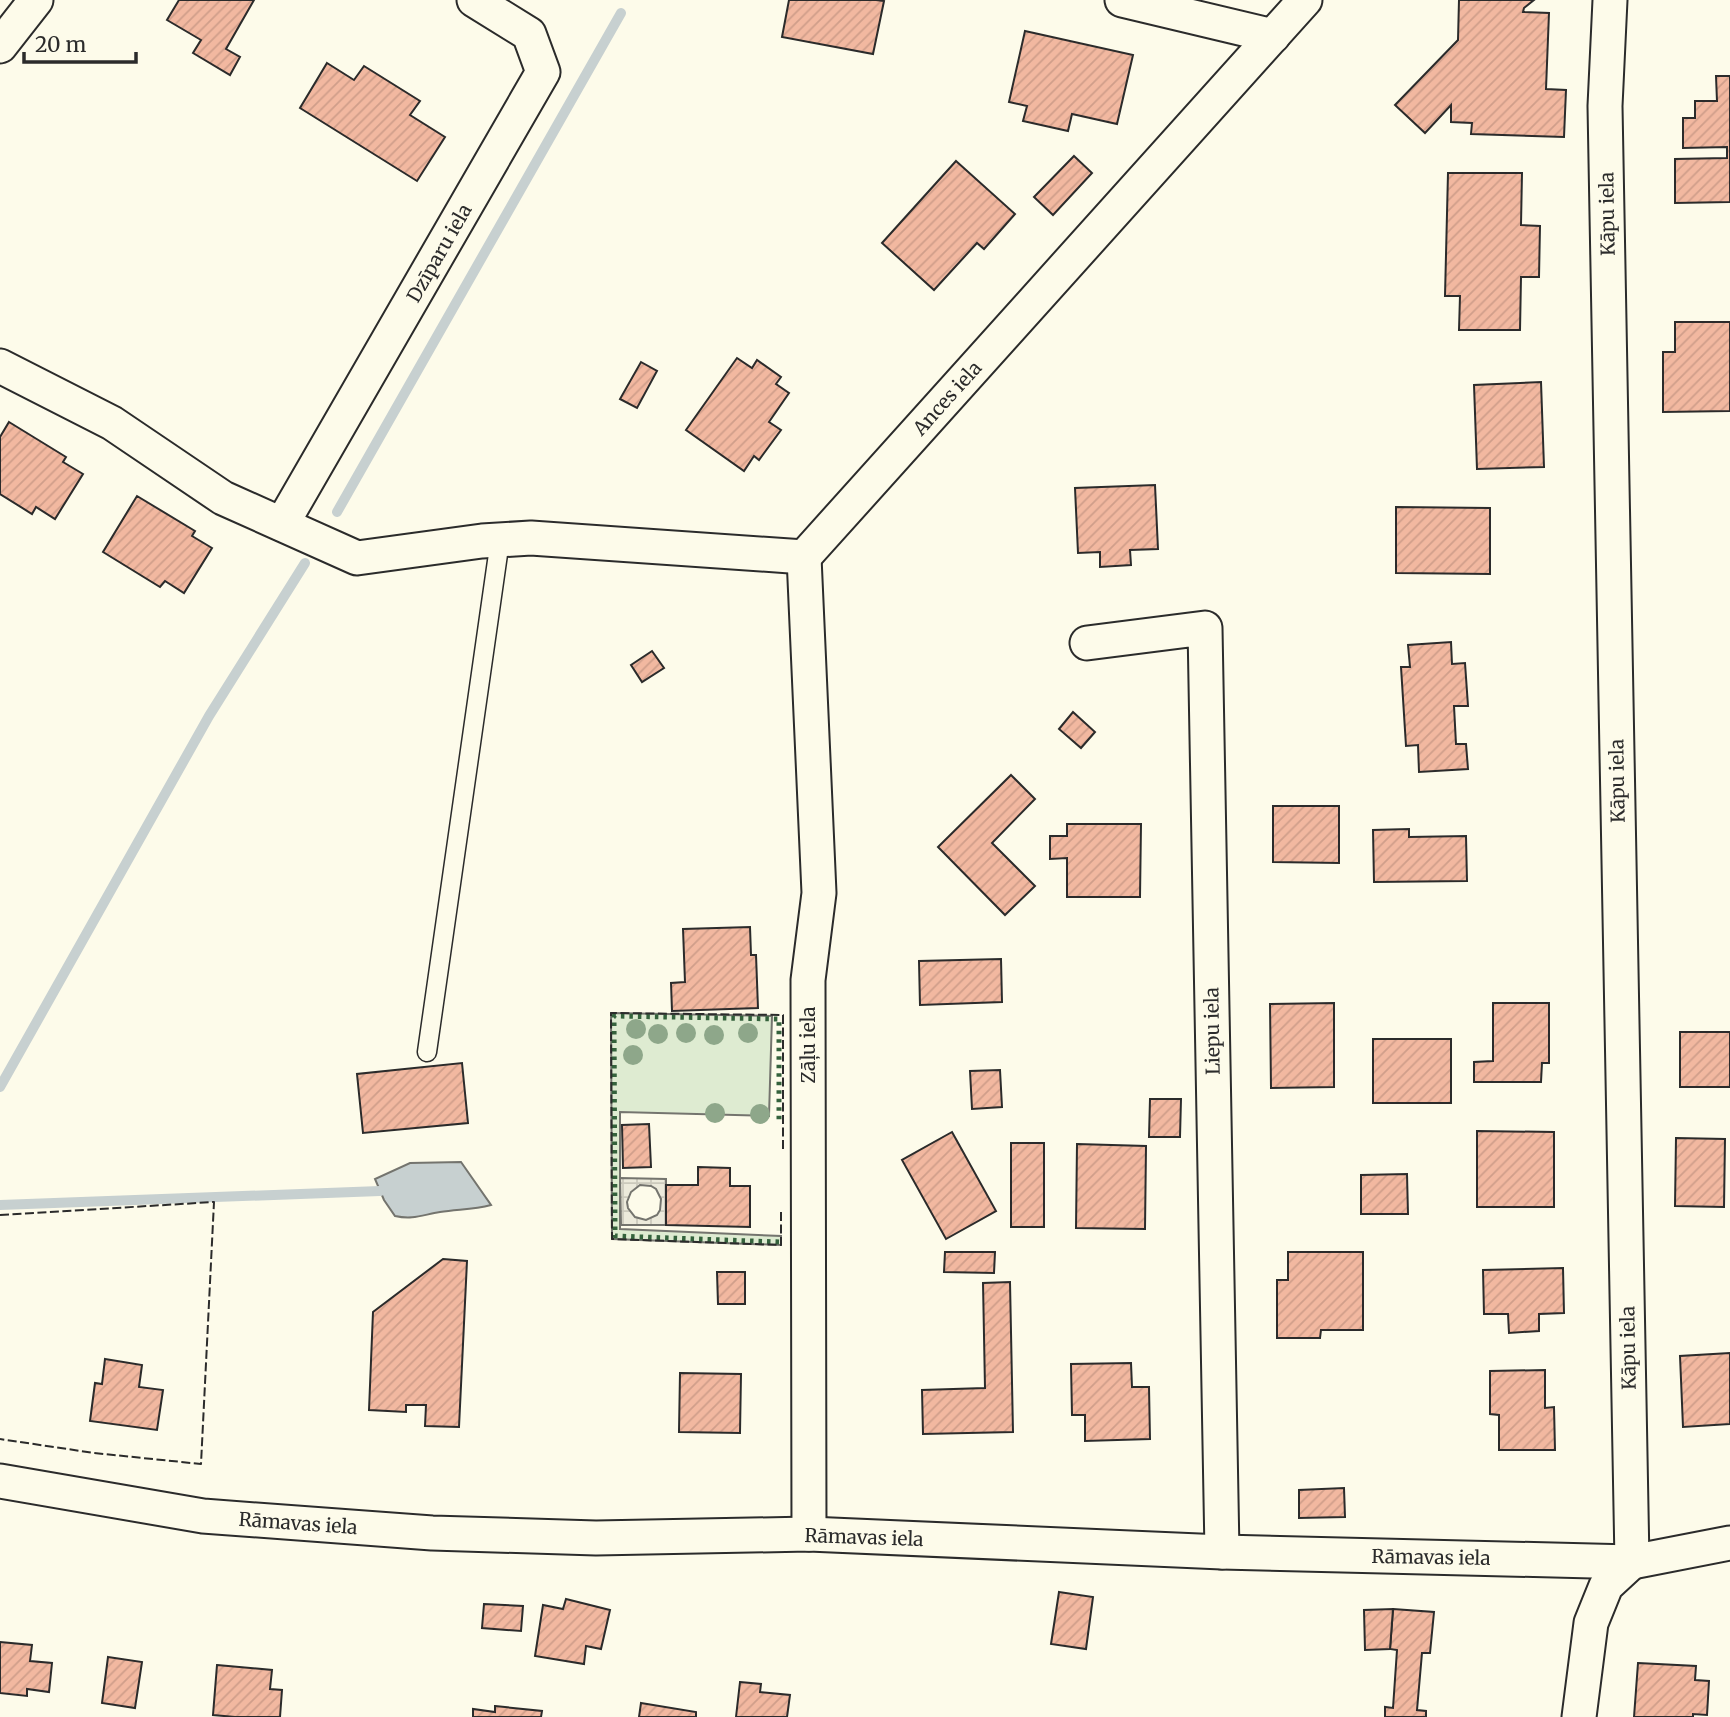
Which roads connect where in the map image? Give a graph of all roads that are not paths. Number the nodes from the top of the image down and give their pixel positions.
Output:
1 (36, 0) edge
2 (474, 0) edge
3 (1122, 0) edge
4 (1305, 0) edge
5 (1610, 0) edge
6 (1273, 37) junction
7 (0, 46) edge
8 (0, 366) edge
9 (282, 524) junction
10 (491, 541) junction
11 (804, 556) junction
12 (1087, 643) dead end
13 (427, 1052) dead end
14 (0, 1481) edge
15 (809, 1534) junction
16 (1730, 1543) edge
17 (1222, 1552) junction
18 (1632, 1562) junction
19 (1578, 1717) edge

1 - 7 street
2 - 9 street, Dzīparu iela
3 - 6 street
4 - 6 street, Ances iela
5 - 18 street, Kāpu iela
6 - 11 street, Ances iela
8 - 9 street
9 - 10 street
10 - 11 street
10 - 13 lane
11 - 15 street, Zāļu iela
12 - 17 street, Liepu iela
14 - 15 street, Rāmavas iela
15 - 17 street, Rāmavas iela
16 - 18 street, Rāmavas iela
17 - 18 street, Rāmavas iela
18 - 19 street

